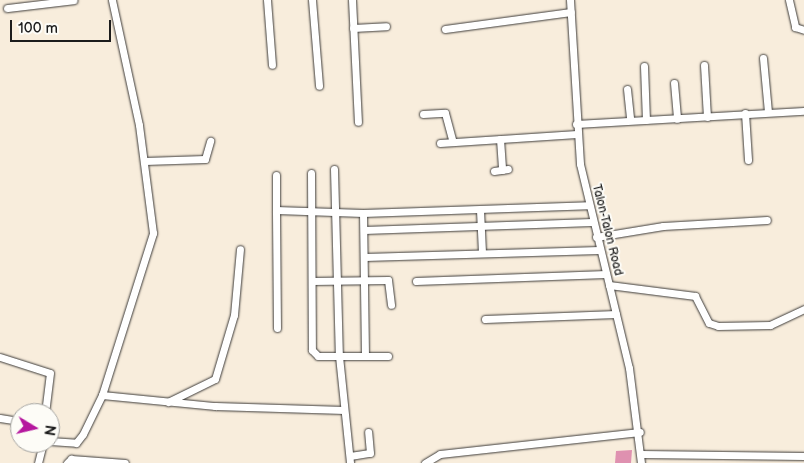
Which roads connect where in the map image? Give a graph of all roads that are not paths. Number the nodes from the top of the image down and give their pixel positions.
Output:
1 (74, 0) edge
2 (112, 0) edge
3 (267, 0) edge
4 (312, 0) edge
5 (352, 0) edge
6 (570, 0) edge
7 (789, 0) edge
8 (6, 8) dead end
9 (571, 12) junction
10 (386, 26) dead end
11 (352, 28) junction
12 (446, 29) dead end
13 (804, 30) edge
14 (763, 58) dead end
15 (272, 65) dead end
16 (704, 65) dead end
17 (644, 66) dead end
18 (674, 83) dead end
19 (319, 86) dead end
20 (627, 89) dead end
21 (804, 110) edge
22 (768, 112) junction
23 (745, 113) junction
24 (423, 114) dead end
25 (707, 116) junction
26 (677, 119) junction
27 (630, 120) junction
28 (646, 120) junction
29 (358, 122) dead end
30 (576, 124) junction
31 (577, 134) junction
32 (500, 139) junction
33 (210, 141) dead end
34 (440, 142) dead end
35 (453, 142) junction
36 (748, 160) dead end
37 (146, 161) junction
38 (334, 169) dead end
39 (494, 171) dead end
40 (311, 172) dead end
41 (276, 175) dead end
42 (588, 205) junction
43 (276, 210) junction
44 (480, 210) junction
45 (310, 212) junction
46 (336, 213) junction
47 (363, 213) junction
48 (767, 220) dead end
49 (592, 222) junction
50 (480, 226) junction
51 (364, 230) junction
52 (596, 237) junction
53 (240, 249) dead end
54 (600, 250) junction
55 (482, 253) junction
56 (365, 257) junction
57 (606, 274) junction
58 (338, 280) junction
59 (364, 280) junction
60 (416, 280) dead end
61 (312, 281) junction
62 (609, 284) junction
63 (391, 305) dead end
64 (804, 309) edge
65 (616, 314) junction
66 (485, 319) dead end
67 (277, 328) dead end
68 (339, 356) junction
69 (366, 356) junction
70 (388, 356) dead end
71 (0, 357) edge
72 (102, 395) junction
73 (168, 402) junction
74 (46, 403) edge
75 (344, 410) junction
76 (368, 432) dead end
77 (640, 432) junction
78 (60, 441) edge
79 (641, 454) junction
80 (804, 456) edge
81 (350, 460) edge
82 (67, 463) edge
83 (125, 463) edge
84 (424, 463) edge
85 (641, 463) edge

1 - 8 street
2 - 37 street
3 - 15 street
4 - 19 street
5 - 11 street
6 - 9 street, Talon-Talon Road
7 - 13 street
9 - 12 street
9 - 30 street, Talon-Talon Road
10 - 11 street
11 - 29 street
14 - 22 street
16 - 25 street
17 - 28 street
18 - 26 street
20 - 27 street
21 - 22 street
22 - 23 street
23 - 25 street
23 - 36 street
24 - 35 street
25 - 26 street
26 - 28 street
27 - 28 street
27 - 30 street
30 - 31 street, Talon-Talon Road
31 - 32 street
31 - 42 street, Talon-Talon Road
32 - 35 street
32 - 39 street
33 - 37 street
34 - 35 street
37 - 72 street
38 - 46 street
40 - 45 street
41 - 43 street
42 - 44 street
42 - 49 street, Talon-Talon Road
43 - 45 street
43 - 67 street
44 - 47 street
44 - 50 street
45 - 46 street
45 - 61 street
46 - 47 street
46 - 58 street
47 - 51 street
48 - 52 street
49 - 50 street
49 - 52 street, Talon-Talon Road
50 - 51 street
50 - 55 street
51 - 56 street
52 - 54 street, Talon-Talon Road
53 - 73 street
54 - 55 street
54 - 57 street, Talon-Talon Road
55 - 56 street
56 - 59 street
57 - 60 street
57 - 62 street, Talon-Talon Road
58 - 59 street
58 - 61 street
58 - 68 street
59 - 63 street
59 - 69 street
61 - 68 street
62 - 64 street
62 - 65 street, Talon-Talon Road
65 - 66 street
65 - 77 street, Talon-Talon Road
68 - 69 street
68 - 75 street
69 - 70 street
71 - 74 street
72 - 73 street
72 - 78 street
73 - 75 street
75 - 81 street
76 - 81 street
77 - 79 street, Talon-Talon Road
77 - 84 street
79 - 80 street
79 - 85 street, Talon-Talon Road
82 - 83 street

